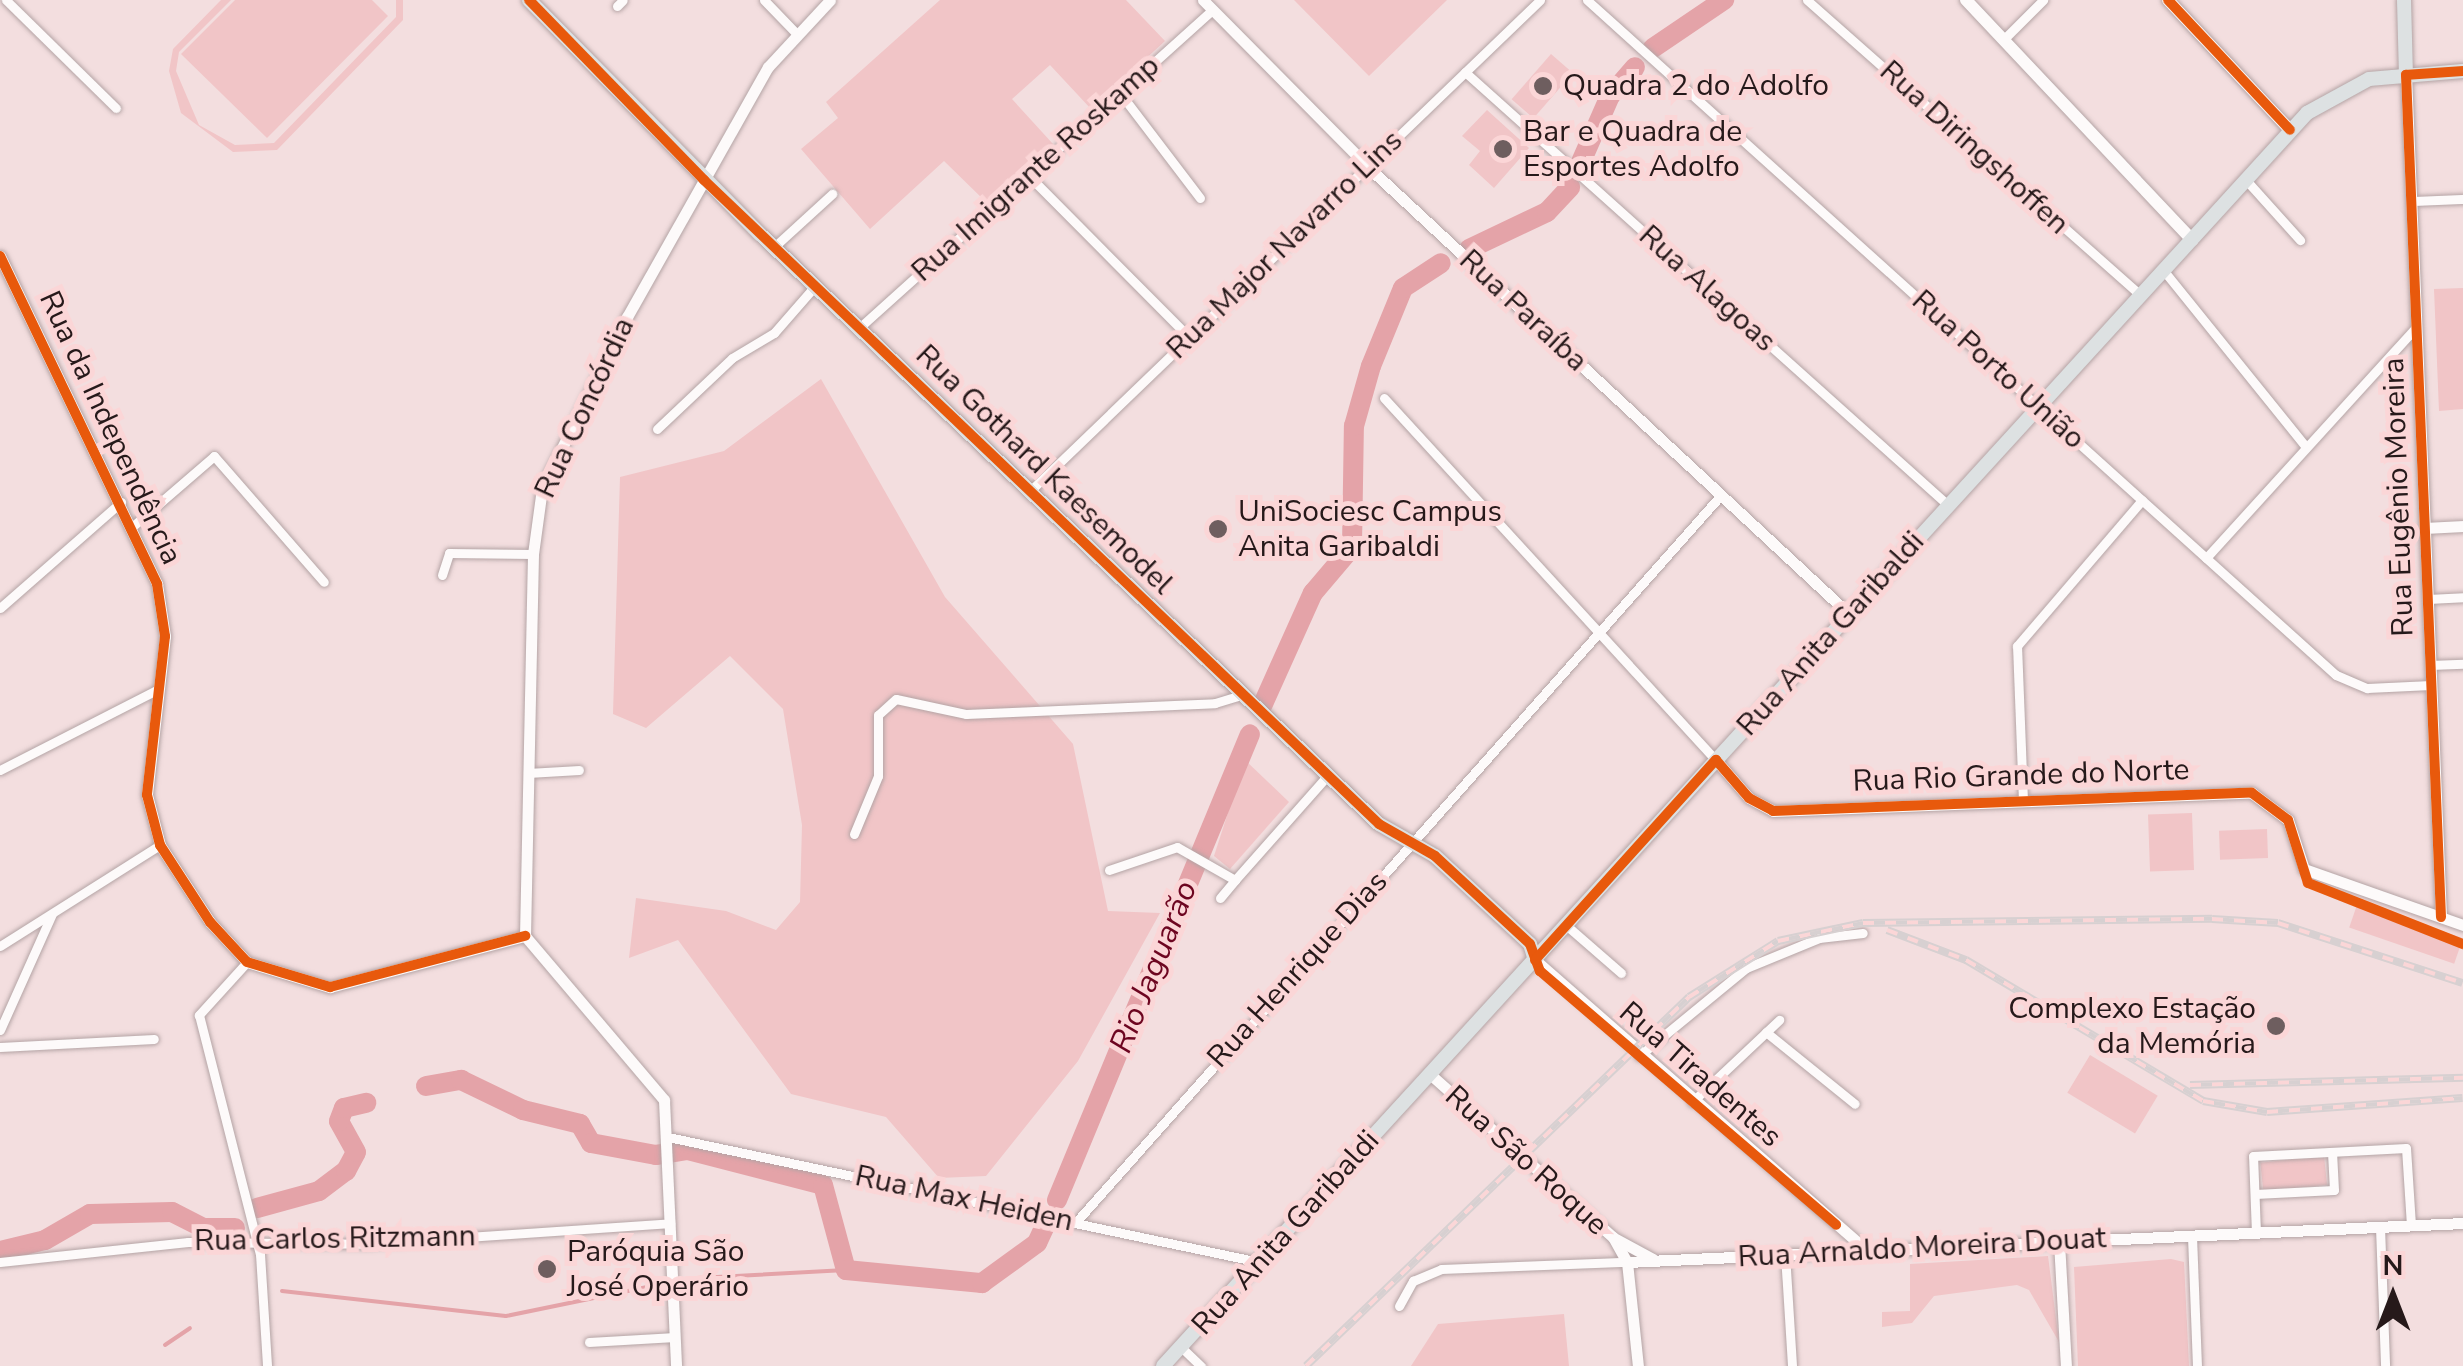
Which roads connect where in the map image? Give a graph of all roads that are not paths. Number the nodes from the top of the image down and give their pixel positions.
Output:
1 (6, 0) edge
2 (528, 0) edge
3 (764, 0) edge
4 (830, 0) edge
5 (1540, 0) edge
6 (1587, 0) edge
7 (1807, 0) edge
8 (1966, 0) edge
9 (2043, 0) edge
10 (2168, 0) edge
11 (2404, 0) edge
12 (1208, 5) edge
13 (796, 33) junction
14 (2004, 40) junction
15 (1465, 72) junction
16 (2463, 72) edge
17 (2406, 75) junction
18 (1120, 93) junction
19 (116, 108) dead end
20 (2290, 130) junction
21 (1367, 166) junction
22 (1028, 175) junction
23 (704, 180) junction
24 (2246, 180) junction
25 (832, 194) dead end
26 (1200, 198) dead end
27 (2463, 198) edge
28 (2412, 201) junction
29 (2192, 240) junction
30 (2300, 240) dead end
31 (774, 247) junction
32 (0, 256) edge
33 (2164, 271) junction
34 (815, 286) junction
35 (2141, 296) junction
36 (2417, 326) junction
37 (859, 328) junction
38 (1189, 337) junction
39 (1384, 398) dead end
40 (2039, 407) junction
41 (657, 430) dead end
42 (2306, 448) junction
43 (1030, 491) junction
44 (1722, 496) junction
45 (2142, 500) junction
46 (121, 502) junction
47 (1948, 506) junction
48 (132, 526) junction
49 (2463, 526) edge
50 (2425, 528) junction
51 (533, 554) junction
52 (2206, 558) junction
53 (442, 575) dead end
54 (324, 582) dead end
55 (2463, 598) edge
56 (2428, 599) junction
57 (0, 608) edge
58 (1849, 614) junction
59 (1599, 632) junction
60 (2463, 664) edge
61 (2430, 665) junction
62 (2431, 685) junction
63 (158, 689) junction
64 (1244, 694) junction
65 (1716, 760) junction
66 (0, 770) edge
67 (579, 770) dead end
68 (528, 774) junction
69 (1328, 775) junction
70 (2023, 801) junction
71 (854, 834) dead end
72 (1411, 843) junction
73 (160, 845) junction
74 (1109, 870) dead end
75 (1236, 880) junction
76 (1220, 898) dead end
77 (54, 911) junction
78 (2441, 917) junction
79 (1566, 924) junction
80 (2463, 924) edge
81 (1863, 933) dead end
82 (525, 936) junction
83 (0, 946) edge
84 (1535, 960) junction
85 (247, 962) junction
86 (1620, 974) dead end
87 (1778, 1020) dead end
88 (0, 1030) edge
89 (1766, 1032) junction
90 (154, 1039) dead end
91 (0, 1047) edge
92 (1639, 1056) junction
93 (1430, 1076) junction
94 (1692, 1102) junction
95 (1856, 1104) dead end
96 (668, 1142) junction
97 (2332, 1152) junction
98 (2255, 1194) junction
99 (1076, 1222) junction
100 (670, 1223) junction
101 (2463, 1223) edge
102 (1836, 1225) junction
103 (2412, 1225) junction
104 (2380, 1227) junction
105 (2256, 1233) junction
106 (2192, 1236) junction
107 (1613, 1237) junction
108 (252, 1241) junction
109 (2059, 1242) junction
110 (1867, 1251) junction
111 (1827, 1252) junction
112 (1785, 1254) junction
113 (1660, 1261) junction
114 (0, 1262) edge
115 (1259, 1262) junction
116 (1627, 1262) junction
117 (1399, 1306) dead end
118 (674, 1337) junction
119 (589, 1342) dead end
120 (1181, 1348) junction
121 (268, 1366) edge
122 (676, 1366) edge
123 (1162, 1366) edge
124 (1200, 1366) edge
125 (1638, 1366) edge
126 (1792, 1366) edge
127 (2066, 1366) edge
128 (2197, 1366) edge
129 (2385, 1366) edge

1 - 19 street
2 - 23 main road, Rua Gothard Kaesemodel
3 - 13 street
4 - 13 street, Rua Concórdia
5 - 15 street, Rua Major Navarro Lins
6 - 40 street, Rua Porto União
7 - 35 street, Rua Diringshoffen
8 - 14 main road
9 - 14 street
10 - 20 main road
11 - 17 main road, Rua Eugênio Moreira
12 - 18 street, Rua Imigrante Roskamp
12 - 21 street, Rua Paraíba
13 - 23 street, Rua Concórdia
14 - 29 main road
15 - 21 street, Rua Major Navarro Lins
15 - 47 street, Rua Alagoas
16 - 17 main road, Rua Anita Garibaldi
17 - 20 main road, Rua Anita Garibaldi
17 - 28 street, Rua Eugênio Moreira
18 - 22 street, Rua Imigrante Roskamp
18 - 26 street
20 - 24 main road, Rua Anita Garibaldi
21 - 38 street, Rua Major Navarro Lins
21 - 44 street, Rua Paraíba
22 - 37 street, Rua Imigrante Roskamp
22 - 38 street
23 - 31 main road, Rua Gothard Kaesemodel
23 - 51 street, Rua Concórdia
24 - 29 main road, Rua Anita Garibaldi
24 - 30 street
25 - 31 street
27 - 28 street
28 - 36 street, Rua Eugênio Moreira
29 - 33 main road, Rua Anita Garibaldi
31 - 34 main road, Rua Gothard Kaesemodel
32 - 46 street, Rua da Independência
33 - 35 main road, Rua Anita Garibaldi
33 - 42 street
34 - 37 main road, Rua Gothard Kaesemodel
34 - 41 street
35 - 40 main road, Rua Anita Garibaldi
36 - 42 street
36 - 50 street, Rua Eugênio Moreira
37 - 43 main road, Rua Gothard Kaesemodel
38 - 43 street, Rua Major Navarro Lins
39 - 59 street
40 - 45 street, Rua Porto União
40 - 47 main road, Rua Anita Garibaldi
42 - 52 street
43 - 64 main road, Rua Gothard Kaesemodel
44 - 58 street, Rua Paraíba
44 - 59 street, Rua Henrique Dias
45 - 52 street, Rua Porto União
45 - 70 street
46 - 48 street, Rua da Independência
46 - 57 street
47 - 58 main road, Rua Anita Garibaldi
48 - 54 street
48 - 63 street, Rua da Independência
49 - 50 street
50 - 56 street, Rua Eugênio Moreira
51 - 53 street
51 - 68 street, Rua Concórdia
52 - 62 street, Rua Porto União
55 - 56 street
56 - 61 street, Rua Eugênio Moreira
58 - 65 main road, Rua Anita Garibaldi
59 - 65 street
59 - 72 street, Rua Henrique Dias
60 - 61 street
61 - 62 street, Rua Eugênio Moreira
62 - 78 street, Rua Eugênio Moreira
63 - 66 street
63 - 73 street, Rua da Independência
64 - 69 main road, Rua Gothard Kaesemodel
64 - 71 street
65 - 70 street, Rua Rio Grande do Norte
65 - 79 main road, Rua Anita Garibaldi
67 - 68 street
68 - 82 street, Rua Concórdia
69 - 72 main road, Rua Gothard Kaesemodel
69 - 75 street
70 - 78 street, Rua Rio Grande do Norte
72 - 84 main road, Rua Gothard Kaesemodel
72 - 99 street, Rua Henrique Dias
73 - 77 street
73 - 85 street, Rua da Independência
74 - 75 street
75 - 76 street
77 - 83 street
77 - 88 street
78 - 80 street
79 - 84 main road, Rua Anita Garibaldi
79 - 86 street
81 - 92 street
82 - 85 street
82 - 96 street
84 - 92 street, Rua Tiradentes
84 - 93 main road, Rua Anita Garibaldi
85 - 108 street
87 - 89 street
89 - 94 street
89 - 95 street
90 - 91 street
92 - 94 street, Rua Tiradentes
93 - 107 street, Rua São Roque
93 - 115 main road, Rua Anita Garibaldi
94 - 102 street, Rua Tiradentes
96 - 99 street, Rua Max Heiden
96 - 100 street
97 - 98 street
97 - 98 street
97 - 103 street
98 - 105 street
99 - 115 street, Rua Max Heiden
100 - 108 street, Rua Carlos Ritzmann
100 - 118 street
101 - 103 street, Rua Arnaldo Moreira Douat
102 - 110 street, Rua Tiradentes
102 - 111 street
103 - 104 street, Rua Arnaldo Moreira Douat
104 - 105 street, Rua Arnaldo Moreira Douat
104 - 129 street
105 - 106 street, Rua Arnaldo Moreira Douat
106 - 109 street, Rua Arnaldo Moreira Douat
106 - 128 street
107 - 113 street
107 - 116 street, Rua São Roque
108 - 114 street, Rua Carlos Ritzmann
108 - 121 street
109 - 110 street, Rua Arnaldo Moreira Douat
109 - 127 street
110 - 111 street, Rua Arnaldo Moreira Douat
111 - 112 street, Rua Arnaldo Moreira Douat
112 - 113 street, Rua Arnaldo Moreira Douat
112 - 126 street
113 - 116 street, Rua Arnaldo Moreira Douat
115 - 120 main road, Rua Anita Garibaldi
116 - 117 street, Rua Arnaldo Moreira Douat
116 - 125 street, Rua São Roque
118 - 119 street
118 - 122 street
120 - 123 main road, Rua Anita Garibaldi
120 - 124 street

